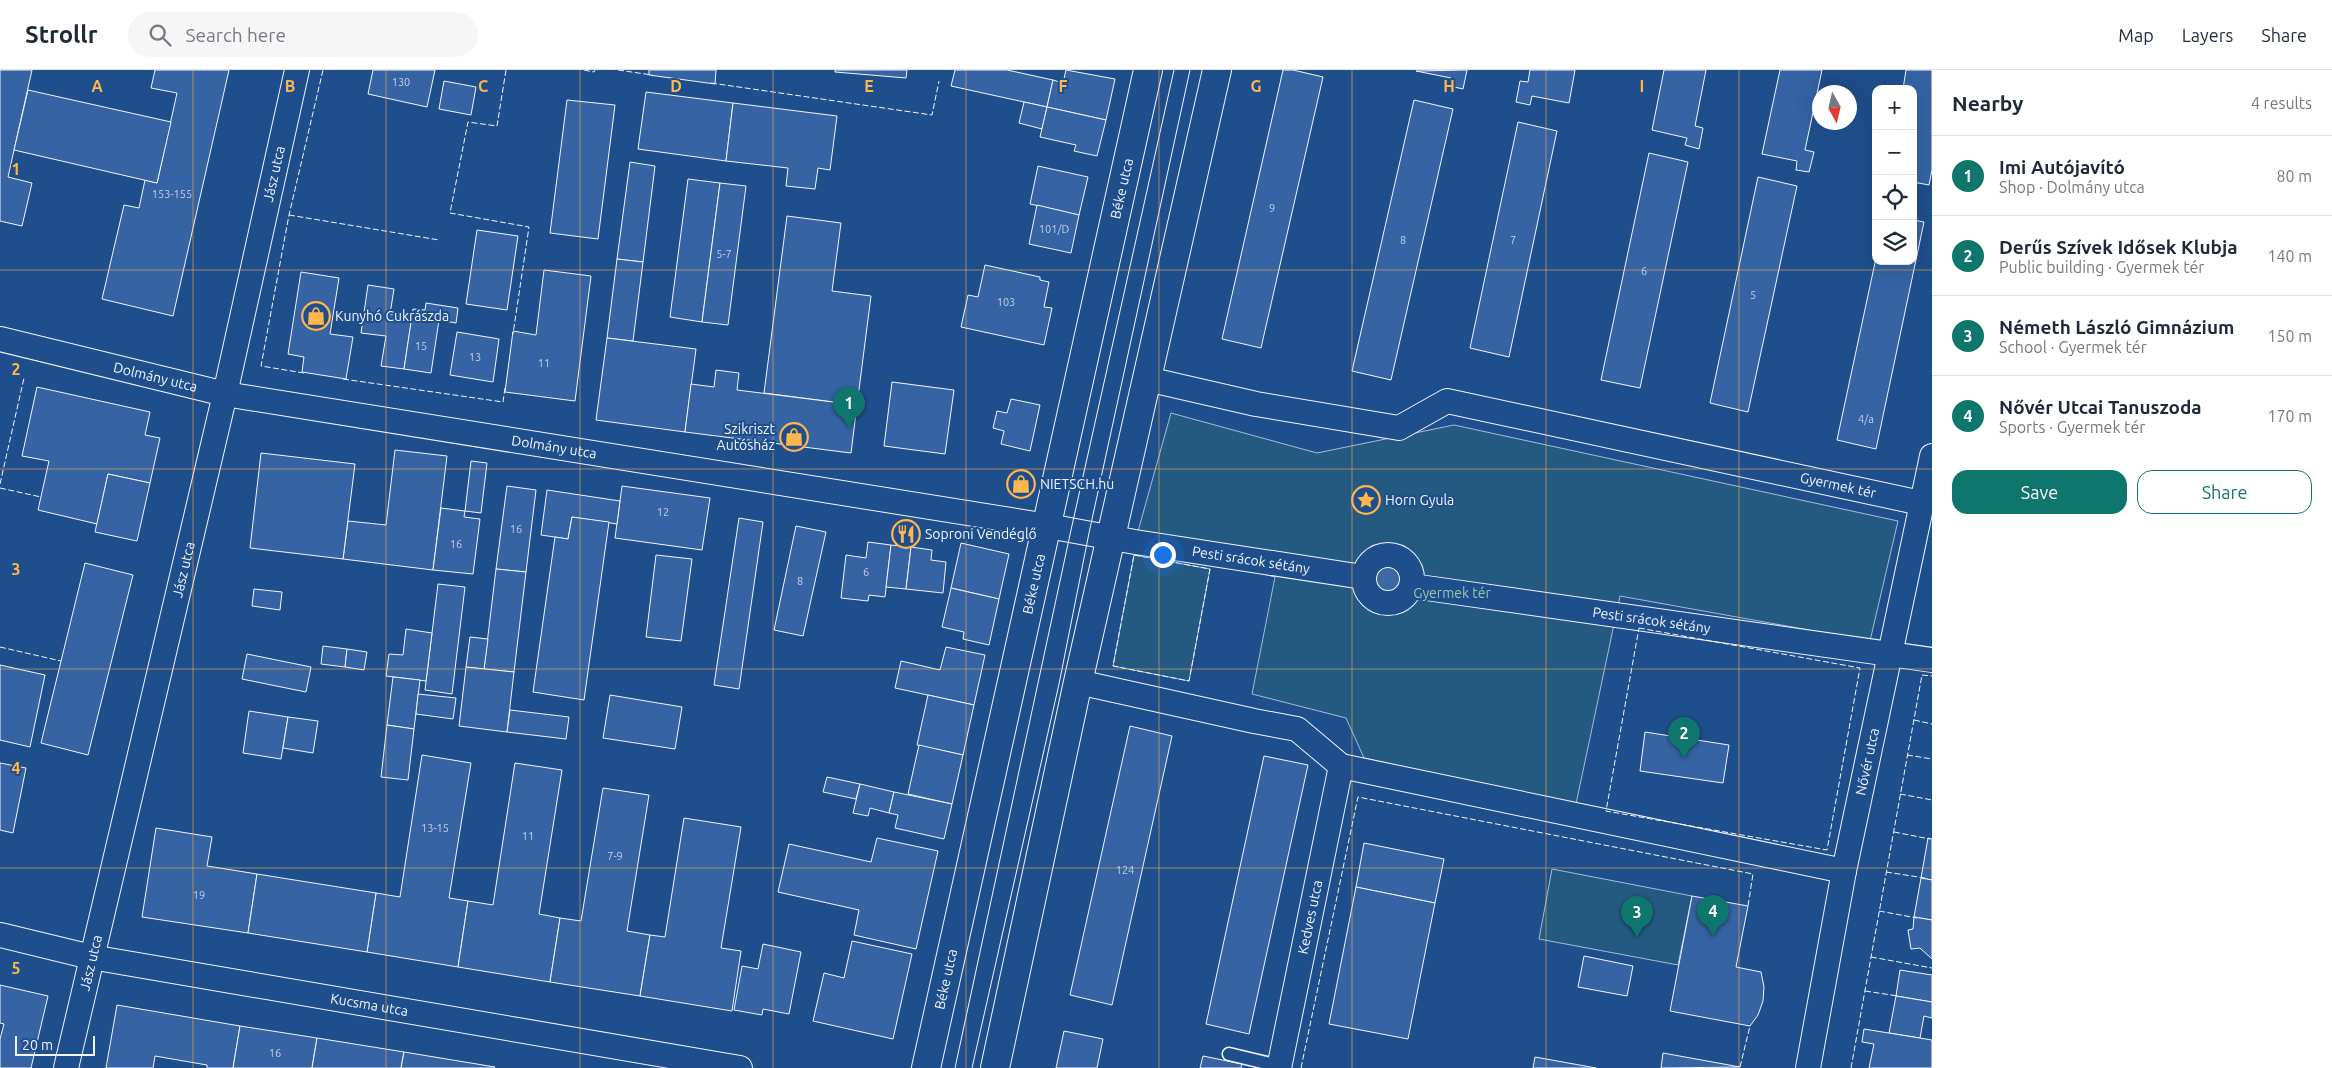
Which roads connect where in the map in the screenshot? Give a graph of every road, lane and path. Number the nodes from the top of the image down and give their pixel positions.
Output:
1 (297, 70) edge
2 (1148, 70) edge
3 (1217, 70) edge
4 (0, 339) edge
5 (1147, 379) junction
6 (225, 394) junction
7 (1932, 456) edge
8 (1921, 503) junction
9 (1048, 526) junction
10 (1111, 538) junction
11 (1363, 577) junction
12 (1412, 586) junction
13 (1892, 654) junction
14 (1932, 660) edge
15 (1078, 682) junction
16 (1341, 766) junction
17 (1844, 871) junction
18 (0, 935) edge
19 (91, 957) junction
20 (1229, 1054) dead end
21 (1279, 1067) edge
22 (66, 1068) edge
23 (740, 1068) edge
24 (926, 1068) edge
25 (995, 1068) edge
26 (1808, 1068) edge

1 - 6 street, Jász utca
2 - 9 main road, Béke utca
3 - 5 main road
4 - 6 street, Dolmány utca
5 - 8 street, Gyermek tér
5 - 10 main road
6 - 9 street, Dolmány utca
6 - 19 street, Jász utca
7 - 8 street, Nővér utca
8 - 13 street, Nővér utca
9 - 10 street, Dolmány utca
9 - 24 main road, Béke utca
10 - 11 street, Pesti srácok sétány
10 - 15 main road
11 - 12 street
11 - 12 street
12 - 13 street, Pesti srácok sétány
13 - 14 street, Pesti srácok sétány
13 - 17 street, Nővér utca
15 - 16 street
15 - 25 main road
16 - 17 street
16 - 21 street, Kedves utca
17 - 26 street, Nővér utca
18 - 19 street, Kucsma utca
19 - 22 street, Jász utca
19 - 23 street, Kucsma utca
20 - 21 lane

